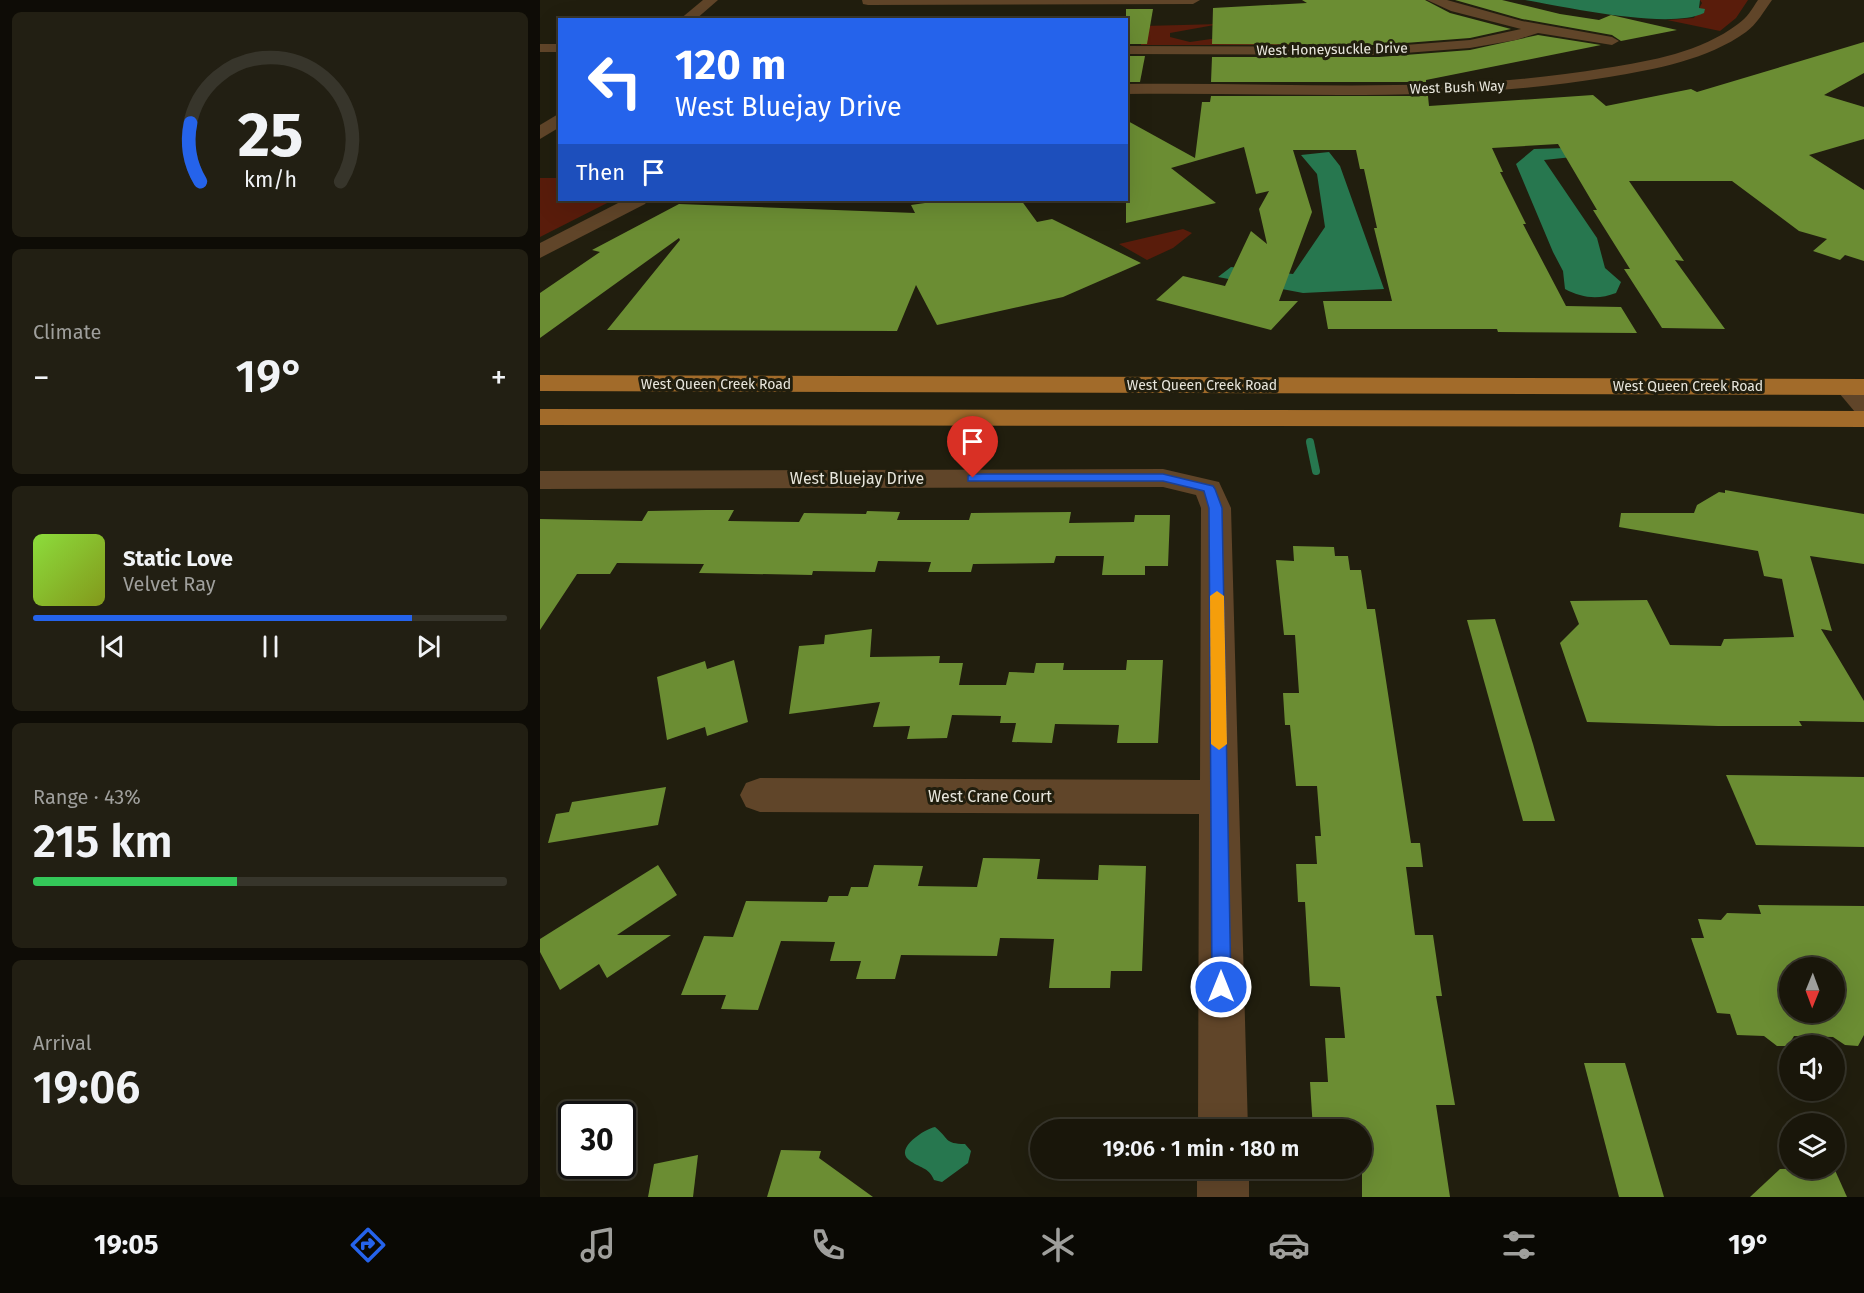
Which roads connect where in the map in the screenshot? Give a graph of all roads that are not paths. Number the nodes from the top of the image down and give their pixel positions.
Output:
1 (711, 0) edge
2 (868, 0) edge
3 (1193, 0) edge
4 (1434, 0) edge
5 (1765, 0) edge
6 (859, 12) dead end
7 (688, 18) edge
8 (1535, 29) junction
9 (1612, 41) dead end
10 (540, 48) edge
11 (558, 48) edge
12 (1128, 50) edge
13 (1180, 50) junction
14 (1176, 88) junction
15 (1128, 89) edge
16 (540, 113) edge
17 (558, 113) edge
18 (558, 120) edge
19 (540, 134) edge
20 (636, 201) edge
21 (540, 252) edge
22 (540, 383) edge
23 (1855, 387) edge
24 (1864, 406) edge
25 (540, 417) edge
26 (1864, 419) edge
27 (540, 480) edge
28 (760, 795) dead end
29 (1220, 797) junction
30 (1222, 1119) edge
31 (1223, 1179) edge
32 (1223, 1197) edge

1 - 7 street
2 - 3 street
2 - 6 street
4 - 8 street
5 - 14 street, West Bush Way
8 - 9 street
8 - 13 street, West Honeysuckle Drive
10 - 11 street
12 - 13 street, West Honeysuckle Drive
13 - 14 street
14 - 15 street, West Bush Way
16 - 17 street
18 - 19 street
20 - 21 street
22 - 23 main road, West Queen Creek Road
23 - 24 street
25 - 26 main road, West Queen Creek Road
27 - 29 street, West Bluejay Drive
28 - 29 street, West Crane Court
29 - 30 street
31 - 32 street

